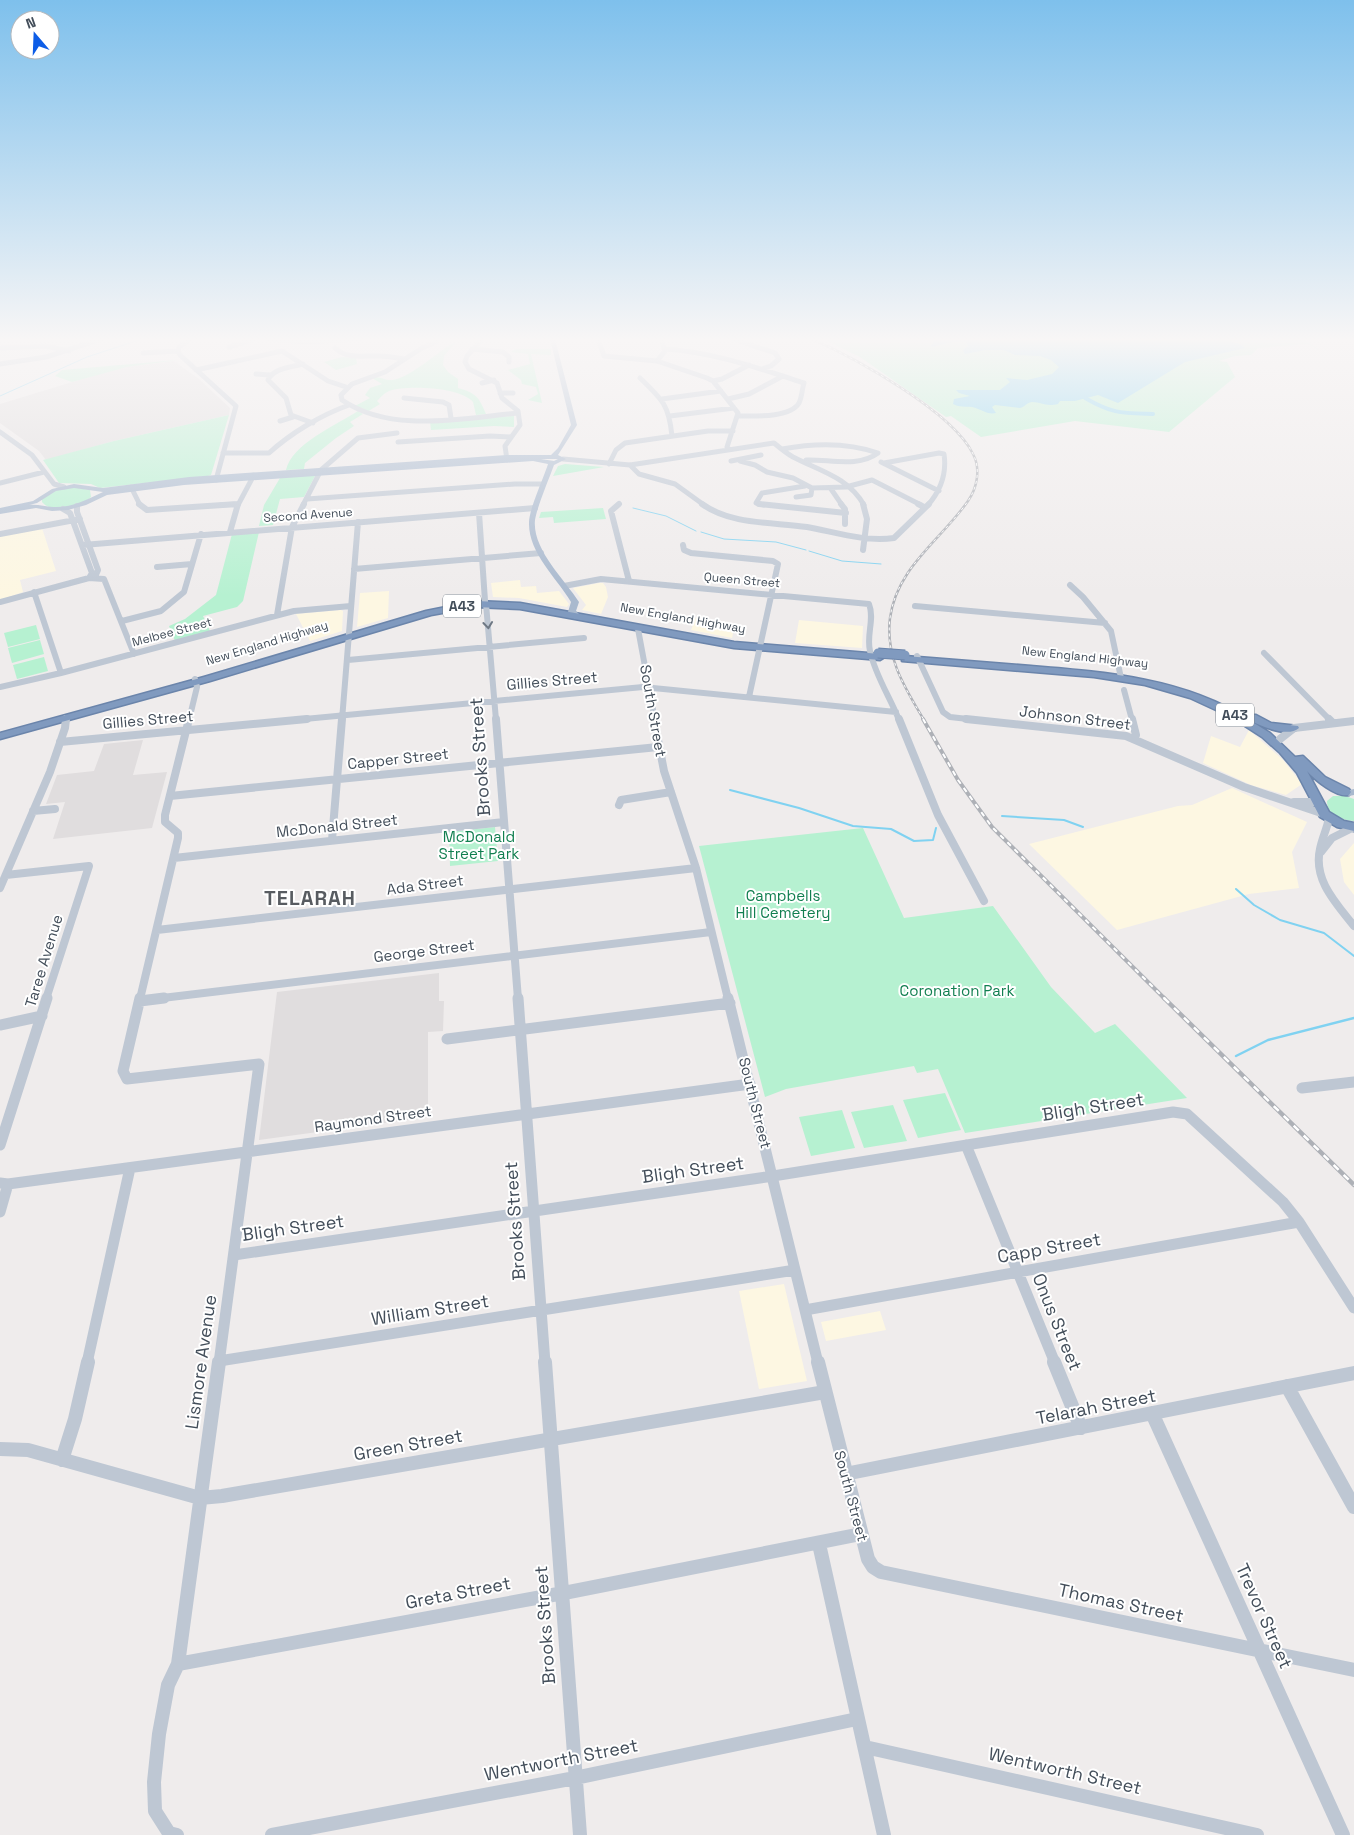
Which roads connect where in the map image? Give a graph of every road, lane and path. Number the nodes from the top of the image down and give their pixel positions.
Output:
1 (231, 425) edge
2 (310, 425) edge
3 (397, 425) edge
4 (520, 425) edge
5 (574, 425) edge
6 (671, 425) edge
7 (735, 425) edge
8 (733, 431) junction
9 (0, 432) edge
10 (397, 433) junction
11 (672, 436) junction
12 (511, 437) junction
13 (774, 444) joint
14 (729, 449) junction
15 (782, 449) junction
16 (223, 453) junction
17 (761, 455) dead end
18 (507, 458) junction
19 (873, 458) junction
20 (556, 460) junction
21 (740, 460) junction
22 (803, 460) junction
23 (731, 461) dead end
24 (884, 463) junction
25 (609, 464) junction
26 (630, 465) junction
27 (320, 471) junction
28 (44, 472) junction
29 (253, 476) junction
30 (216, 478) junction
31 (0, 483) edge
32 (543, 484) junction
33 (805, 486) junction
34 (849, 486) junction
35 (54, 487) junction
36 (132, 488) junction
37 (812, 488) junction
38 (832, 489) junction
39 (94, 490) junction
40 (939, 491) junction
41 (93, 498) junction
42 (796, 498) dead end
43 (307, 499) junction
44 (41, 502) junction
45 (238, 504) junction
46 (619, 504) dead end
47 (77, 506) junction
48 (924, 507) junction
49 (535, 508) junction
50 (63, 509) junction
51 (0, 511) edge
52 (479, 513) junction
53 (846, 513) junction
54 (76, 520) junction
55 (358, 522) junction
56 (845, 524) dead end
57 (292, 527) junction
58 (230, 532) junction
59 (0, 534) edge
60 (201, 534) junction
61 (865, 538) junction
62 (86, 545) junction
63 (683, 545) dead end
64 (863, 550) dead end
65 (541, 553) junction
66 (482, 558) junction
67 (192, 564) junction
68 (157, 567) dead end
69 (354, 569) junction
70 (92, 577) junction
71 (629, 580) junction
72 (1070, 584) dead end
73 (564, 586) junction
74 (34, 593) junction
75 (772, 594) junction
76 (486, 602) junction
77 (0, 603) edge
78 (351, 606) junction
79 (915, 606) dead end
80 (575, 614) junction
81 (277, 616) junction
82 (122, 621) junction
83 (1105, 623) junction
84 (638, 629) junction
85 (349, 635) junction
86 (584, 638) dead end
87 (490, 646) junction
88 (760, 646) junction
89 (133, 652) junction
90 (1264, 653) dead end
91 (875, 655) junction
92 (917, 658) junction
93 (348, 660) junction
94 (60, 671) junction
95 (1121, 676) junction
96 (195, 680) junction
97 (0, 687) edge
98 (648, 687) junction
99 (1124, 690) dead end
100 (750, 697) junction
101 (495, 700) junction
102 (896, 712) junction
103 (1243, 713) junction
104 (343, 715) junction
105 (66, 718) junction
106 (1354, 721) edge
107 (1333, 724) junction
108 (1294, 728) junction
109 (186, 730) junction
110 (0, 732) edge
111 (0, 736) edge
112 (1132, 738) junction
113 (1280, 739) junction
114 (60, 742) junction
115 (658, 747) junction
116 (500, 763) junction
117 (338, 779) junction
118 (671, 792) junction
119 (1351, 793) edge
120 (170, 796) junction
121 (1318, 800) junction
122 (1286, 802) junction
123 (619, 805) dead end
124 (55, 809) dead end
125 (33, 811) junction
126 (1326, 816) junction
127 (504, 822) junction
128 (1351, 830) edge
129 (332, 840) junction
130 (1319, 855) junction
131 (174, 858) junction
132 (696, 868) junction
133 (6, 875) junction
134 (0, 888) edge
135 (510, 889) junction
136 (984, 901) dead end
137 (1354, 926) edge
138 (157, 930) junction
139 (712, 932) junction
140 (514, 955) junction
141 (140, 1001) junction
142 (730, 1003) junction
143 (42, 1016) junction
144 (0, 1025) edge
145 (520, 1030) junction
146 (447, 1040) dead end
147 (1354, 1082) edge
148 (750, 1084) junction
149 (1302, 1088) dead end
150 (526, 1113) junction
151 (1187, 1114) joint
152 (0, 1145) edge
153 (966, 1146) junction
154 (247, 1151) junction
155 (130, 1168) junction
156 (773, 1176) junction
157 (4, 1184) edge
158 (534, 1211) junction
159 (0, 1212) edge
160 (1299, 1222) junction
161 (234, 1254) junction
162 (795, 1270) junction
163 (1018, 1271) junction
164 (1354, 1308) edge
165 (805, 1310) junction
166 (540, 1311) junction
167 (219, 1361) junction
168 (1354, 1373) edge
169 (1287, 1386) junction
170 (825, 1392) junction
171 (1152, 1413) junction
172 (1082, 1428) junction
173 (550, 1440) junction
174 (0, 1449) edge
175 (62, 1460) junction
176 (846, 1474) junction
177 (200, 1498) junction
178 (1354, 1508) edge
179 (861, 1534) junction
180 (819, 1544) junction
181 (881, 1572) joint
182 (562, 1593) junction
183 (1259, 1651) junction
184 (178, 1664) junction
185 (1354, 1670) edge
186 (857, 1718) junction
187 (865, 1747) junction
188 (576, 1778) junction
189 (177, 1835) edge
190 (272, 1835) edge
191 (580, 1835) edge
192 (884, 1835) edge
193 (1257, 1835) edge
194 (1343, 1835) edge

1 - 16 street
2 - 16 street
3 - 10 street
4 - 12 street
5 - 20 main road
6 - 11 street
7 - 8 street
8 - 11 street
8 - 14 street
9 - 28 street
10 - 12 street
10 - 27 street
11 - 25 street
12 - 18 street
13 - 14 street
13 - 15 street
14 - 26 street
15 - 19 street
15 - 22 street
16 - 30 street
17 - 21 street
18 - 20 main road
18 - 27 main road
19 - 22 street
19 - 24 street
20 - 25 street
20 - 32 main road
21 - 23 street
21 - 33 street
22 - 34 street
24 - 40 street
24 - 40 street
25 - 26 street
26 - 61 street
27 - 29 main road
27 - 43 street
28 - 31 street
28 - 35 street
29 - 30 main road
29 - 45 street
30 - 36 main road
32 - 43 street
32 - 49 main road
33 - 37 street
33 - 53 street
34 - 38 street
34 - 48 street
34 - 61 street
35 - 39 main road
35 - 44 main road
36 - 39 main road
36 - 41 main road
36 - 45 street
37 - 38 street
37 - 42 street
38 - 53 street
39 - 41 main road
40 - 48 street
41 - 47 main road
43 - 57 street
44 - 50 main road
44 - 51 main road
45 - 58 street
46 - 71 street
47 - 50 main road
47 - 54 street
48 - 61 street
49 - 52 street, Second Avenue
49 - 65 main road
50 - 54 street
52 - 55 street, Second Avenue
52 - 66 street, Brooks Street
53 - 56 street
54 - 59 street
54 - 62 street
55 - 57 street, Second Avenue
55 - 69 street
57 - 58 street, Second Avenue
57 - 81 street
58 - 60 street, Second Avenue
60 - 62 street, Second Avenue
60 - 67 street
61 - 64 street
62 - 70 street
63 - 75 street
65 - 66 street
65 - 73 main road
66 - 69 street
66 - 76 street, Brooks Street
67 - 68 street
67 - 82 street
69 - 78 street
70 - 74 street
70 - 82 street
71 - 73 street, Queen Street
71 - 75 street, Queen Street
72 - 83 street
73 - 80 main road
74 - 77 street
74 - 94 street
75 - 88 street
75 - 91 street, Queen Street
76 - 80 highway, New England Highway / A43
76 - 85 highway, New England Highway / A43
76 -> 87 street, Brooks Street
78 - 81 street, Melbee Street
78 - 85 street
79 - 83 street
80 - 84 highway, New England Highway / A43
80 - 88 highway, New England Highway / A43
81 - 89 street, Melbee Street
82 - 89 street
83 - 95 street
84 - 88 highway, New England Highway / A43
84 - 98 street, South Street
85 - 93 street
85 - 96 highway, New England Highway / A43
86 - 87 street
87 - 93 street
87 - 101 street, Brooks Street
88 - 91 highway, New England Highway / A43
88 - 100 street
89 - 94 street, Melbee Street
90 - 107 street
91 - 92 highway, New England Highway / A43
91 - 102 street
92 - 95 highway, New England Highway / A43
92 - 112 street, Johnson Street
93 - 104 street
94 - 97 street, Melbee Street
95 - 103 highway, New England Highway / A43
95 - 121 highway, New England Highway / A43
96 - 105 highway, New England Highway / A43
96 - 109 street
96 - 110 highway, New England Highway / A43
98 - 100 street, Gillies Street
98 - 101 street, Gillies Street
98 - 115 street, South Street
99 - 112 street
100 - 102 street, Gillies Street
101 - 104 street, Gillies Street
101 - 116 street, Brooks Street
102 - 136 street
103 - 108 highway
103 - 113 highway, New England Highway / A43
104 - 109 street, Gillies Street
104 - 117 street
105 - 111 highway, New England Highway / A43
105 - 114 street
106 - 107 street
107 - 108 street
108 - 113 street
109 - 114 street, Gillies Street
109 - 120 street
112 - 122 street, Johnson Street
113 - 119 highway, New England Highway / A43
114 - 125 street
115 - 116 street, Capper Street
115 - 118 street, South Street
116 - 117 street, Capper Street
116 - 127 street, Brooks Street
117 - 120 street, Capper Street
117 - 129 street
118 - 123 street
118 - 132 street, South Street
119 - 121 highway, A43
120 - 131 street
121 - 122 street, Johnson Street
121 - 126 highway, A43
122 - 126 street, Johnson Street
124 - 125 street
125 - 133 street
126 - 128 highway
126 - 130 street
127 - 129 street, McDonald Street
127 - 135 street, Brooks Street
128 - 130 street
129 - 131 street, McDonald Street
130 - 137 street
131 - 138 street
132 - 135 street, Ada Street
132 - 139 street, South Street
133 - 134 street
133 - 143 street, Taree Avenue
135 - 138 street, Ada Street
135 - 140 street, Brooks Street
138 - 141 street
139 - 140 street, George Street
139 - 142 street, South Street
140 - 141 street, George Street
140 - 145 street, Brooks Street
141 - 154 street, Lismore Avenue
142 - 145 street
142 - 148 street, South Street
143 - 144 street
143 - 152 street, Taree Avenue
145 - 146 street
145 - 150 street, Brooks Street
147 - 149 street
148 - 150 street, Raymond Street
148 - 156 street, South Street
150 - 154 street, Raymond Street
150 - 158 street, Brooks Street
151 - 153 street, Bligh Street
151 - 160 street
153 - 156 street, Bligh Street
153 - 163 street, Onus Street
154 - 155 street, Raymond Street
154 - 161 street, Lismore Avenue
155 - 157 street, Raymond Street
155 - 175 street
156 - 158 street, Bligh Street
156 - 162 street, South Street
157 - 159 street
158 - 161 street, Bligh Street
158 - 166 street, Brooks Street
160 - 163 street, Capp Street
160 - 164 street
161 - 167 street, Lismore Avenue
162 - 165 street, South Street
162 - 166 street, William Street
163 - 165 street, Capp Street
163 - 172 street, Onus Street
165 - 170 street, South Street
166 - 167 street, William Street
166 - 173 street, Brooks Street
167 - 177 street, Lismore Avenue
168 - 169 street, Telarah Street
169 - 171 street, Telarah Street
169 - 178 street
170 - 173 street, Green Street
170 - 176 street, South Street
171 - 172 street, Telarah Street
171 - 183 street, Trevor Street
172 - 176 street, Telarah Street
173 - 177 street, Green Street
173 - 182 street, Brooks Street
174 - 175 street, Green Street
175 - 177 street, Green Street
176 - 179 street, South Street
177 - 184 street, Lismore Avenue
179 - 180 street, Greta Street
179 - 181 street, South Street
180 - 182 street, Greta Street
180 - 186 street
181 - 183 street, Thomas Street
182 - 184 street, Greta Street
182 - 188 street, Brooks Street
183 - 185 street, Thomas Street
183 - 194 street, Trevor Street
184 - 189 street
186 - 187 street
186 - 188 street, Wentworth Street
187 - 192 street
187 - 193 street, Wentworth Street
188 - 190 street, Wentworth Street
188 - 191 street, Brooks Street

